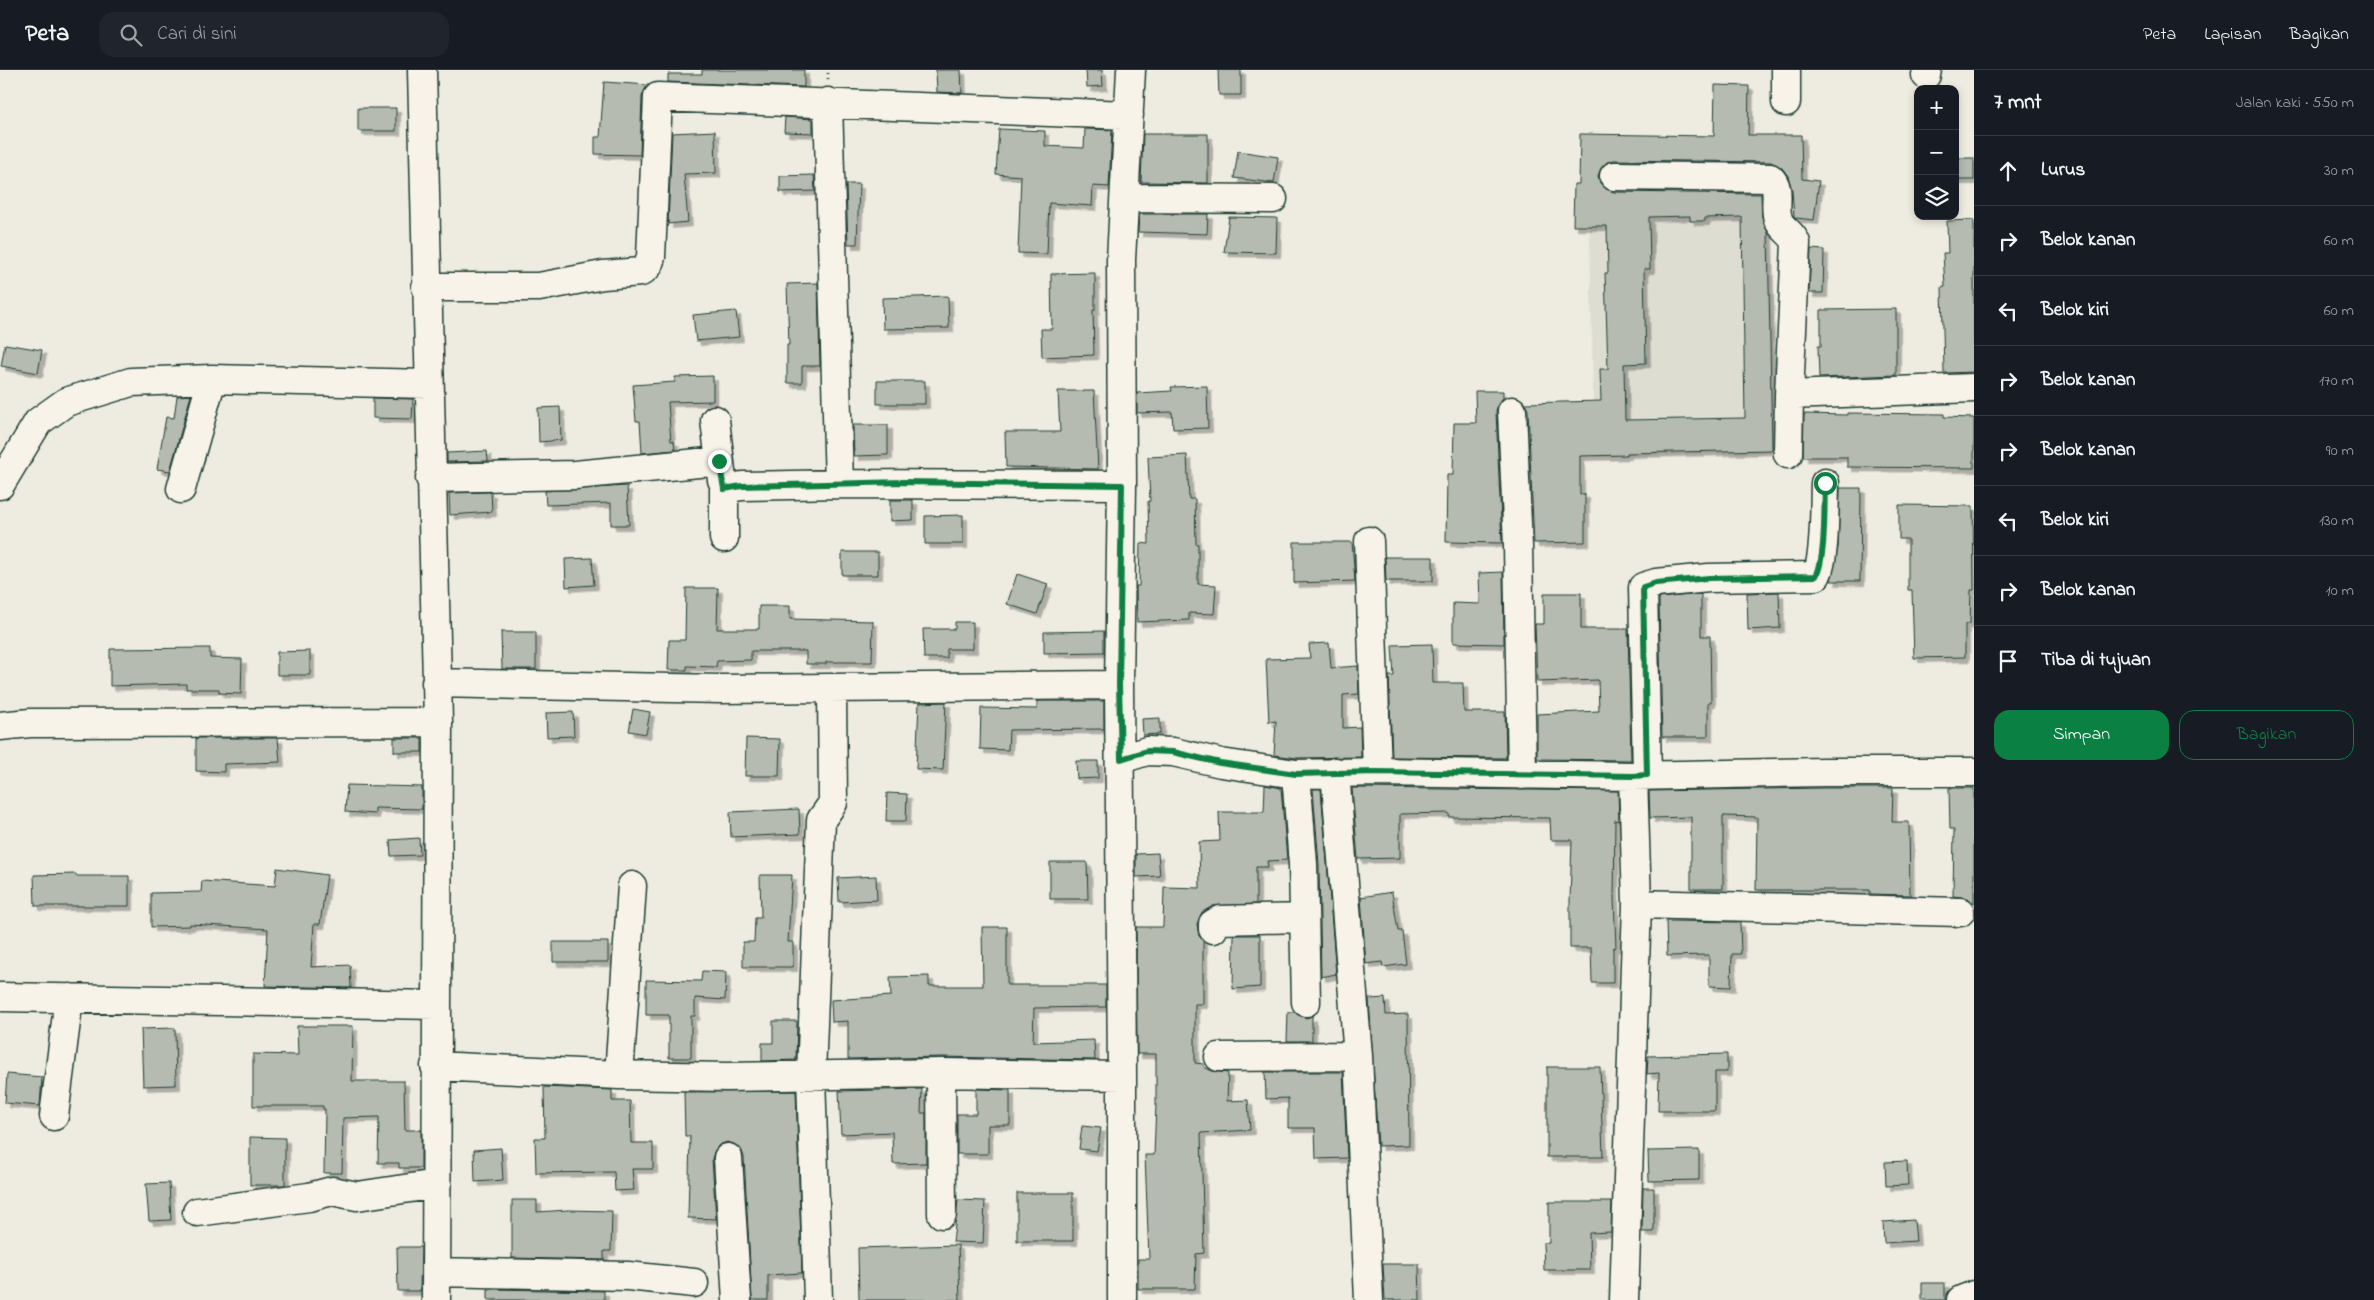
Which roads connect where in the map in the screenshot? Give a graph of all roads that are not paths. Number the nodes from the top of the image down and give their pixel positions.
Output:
1 (422, 70) edge
2 (1131, 70) edge
3 (1786, 70) edge
4 (828, 102) junction
5 (1786, 102) dead end
6 (1129, 115) junction
7 (1614, 176) dead end
8 (1125, 198) junction
9 (1273, 199) dead end
10 (426, 286) junction
11 (212, 379) junction
12 (428, 384) junction
13 (1974, 388) edge
14 (1789, 395) junction
15 (1512, 411) dead end
16 (715, 420) dead end
17 (1788, 454) dead end
18 (719, 461) junction
19 (430, 478) junction
20 (1825, 483) dead end
21 (839, 484) junction
22 (1122, 485) junction
23 (0, 486) edge
24 (181, 489) dead end
25 (724, 489) junction
26 (724, 538) dead end
27 (1369, 541) dead end
28 (436, 683) junction
29 (1119, 685) junction
30 (832, 690) junction
31 (438, 722) junction
32 (0, 726) edge
33 (1121, 759) junction
34 (1335, 772) junction
35 (1377, 772) junction
36 (1974, 772) edge
37 (1296, 774) junction
38 (1522, 774) junction
39 (1640, 776) junction
40 (632, 886) dead end
41 (1637, 904) junction
42 (1960, 912) dead end
43 (1304, 918) junction
44 (1213, 929) dead end
45 (0, 997) edge
46 (69, 998) junction
47 (1306, 1002) dead end
48 (436, 1005) junction
49 (1358, 1056) junction
50 (1218, 1057) dead end
51 (436, 1066) junction
52 (941, 1073) junction
53 (811, 1074) junction
54 (619, 1075) junction
55 (1122, 1076) junction
56 (54, 1116) dead end
57 (728, 1158) dead end
58 (437, 1184) junction
59 (197, 1212) dead end
60 (942, 1214) dead end
61 (437, 1272) junction
62 (694, 1283) dead end
63 (1974, 1295) edge
64 (436, 1300) edge
65 (737, 1300) edge
66 (818, 1300) edge
67 (1122, 1300) edge
68 (1369, 1300) edge
69 (1624, 1300) edge
70 (1961, 1300) edge

1 - 10 street
2 - 6 street
3 - 5 street
4 - 6 street
4 - 10 street
4 - 21 street
6 - 8 street
7 - 14 street
8 - 9 street
8 - 22 street
10 - 12 street
11 - 12 street
11 - 23 street
11 - 24 street
12 - 19 street
13 - 14 street
14 - 17 street
15 - 38 street
16 - 18 street
18 - 19 street
18 - 25 street
19 - 28 street
20 - 39 street
21 - 22 street
21 - 25 street
22 - 29 street
25 - 26 street
27 - 35 street
28 - 30 street
28 - 31 street
29 - 30 street
29 - 33 street
30 - 53 street
31 - 32 street
31 - 48 street
33 - 37 street
33 - 55 street
34 - 35 street
34 - 37 street
34 - 49 street
35 - 38 street
36 - 39 street
37 - 43 street
38 - 39 street
39 - 41 street
40 - 54 street
41 - 42 street
41 - 69 street
43 - 44 street
43 - 47 street
45 - 46 street
46 - 48 street
46 - 56 street
48 - 51 street
49 - 50 street
49 - 68 street
51 - 54 street
51 - 58 street
52 - 53 street
52 - 55 street
52 - 60 street
53 - 54 street
53 - 66 street
55 - 67 street
57 - 65 street
58 - 59 street
58 - 61 street
61 - 62 street
61 - 64 street
63 - 70 street

